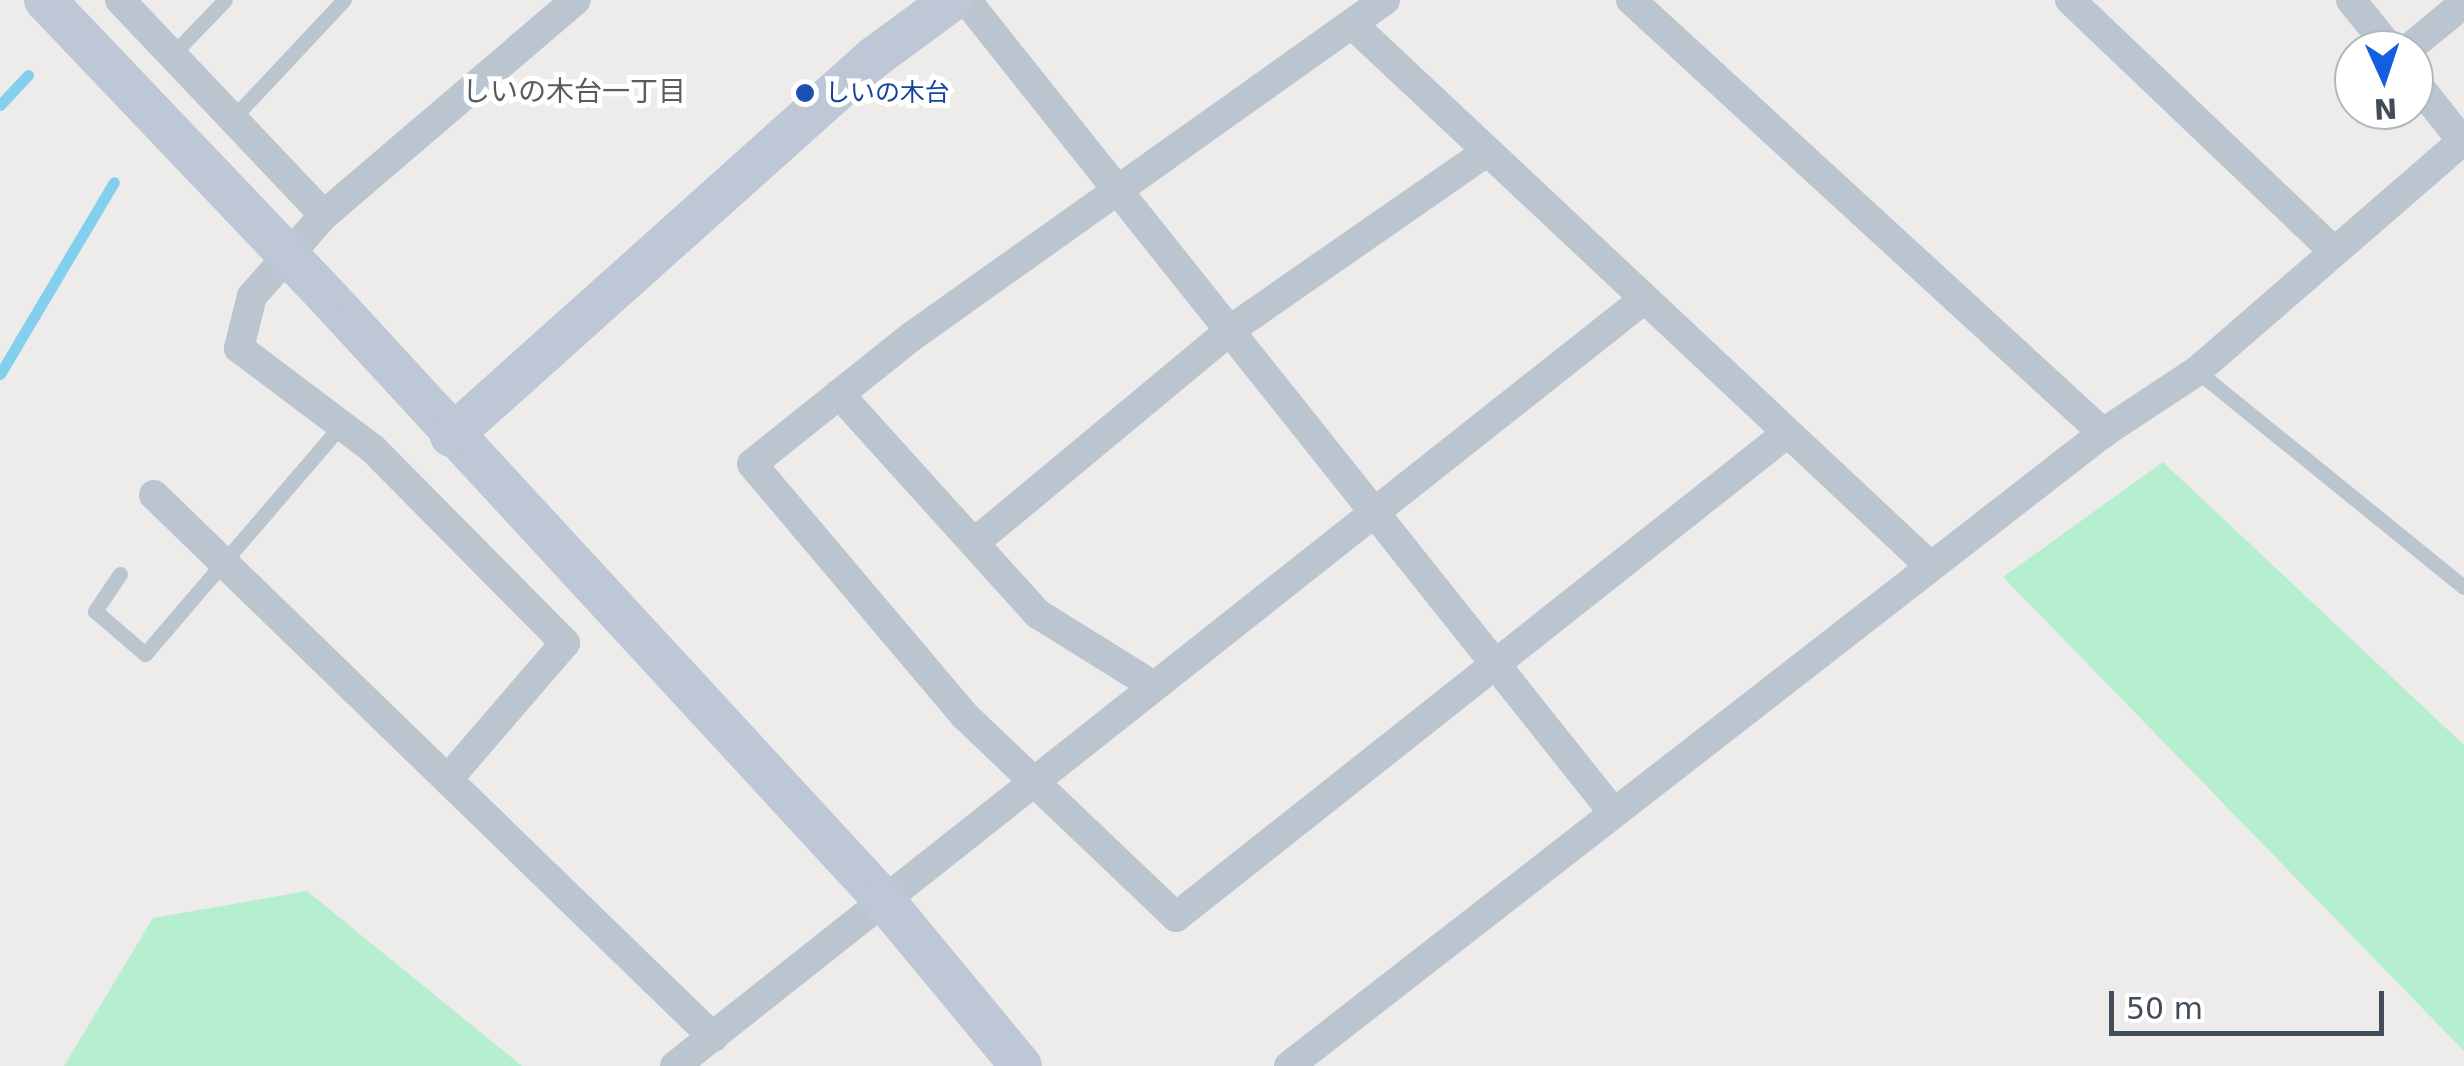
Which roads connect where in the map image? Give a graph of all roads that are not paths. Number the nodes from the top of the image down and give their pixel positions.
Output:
1 (45, 0) edge
2 (120, 0) edge
3 (225, 0) edge
4 (344, 0) edge
5 (576, 0) edge
6 (952, 0) edge
7 (966, 0) edge
8 (1385, 0) edge
9 (1631, 0) edge
10 (2352, 0) edge
11 (2464, 4) edge
12 (2090, 6) edge
13 (1352, 24) junction
14 (2375, 30) edge
15 (2431, 30) edge
16 (172, 54) junction
17 (2434, 108) edge
18 (232, 118) junction
19 (2461, 146) edge
20 (1486, 152) junction
21 (1118, 186) junction
22 (324, 214) junction
23 (2330, 248) junction
24 (1644, 300) junction
25 (1233, 328) junction
26 (2197, 371) junction
27 (839, 394) junction
28 (337, 430) junction
29 (2103, 433) junction
30 (1786, 434) junction
31 (450, 436) junction
32 (154, 495) dead end
33 (1374, 511) junction
34 (974, 543) junction
35 (221, 565) junction
36 (1930, 566) junction
37 (120, 574) dead end
38 (2464, 587) edge
39 (1495, 665) junction
40 (1152, 685) junction
41 (449, 778) junction
42 (1041, 780) junction
43 (1613, 812) junction
44 (882, 898) junction
45 (713, 1037) junction
46 (1306, 1061) edge
47 (675, 1066) edge
48 (1021, 1066) edge

1 - 31 street, bridge
2 - 16 street
3 - 16 lane
4 - 18 lane
5 - 22 street
6 - 31 street
7 - 21 street
8 - 13 street
9 - 29 street
10 - 14 street
11 - 15 street
12 - 23 street
13 - 20 street
13 - 21 street
16 - 18 street
17 - 19 street
18 - 22 street
19 - 23 street
20 - 24 street
20 - 25 street
21 - 25 street
21 - 27 street
22 - 28 street
23 - 26 street
24 - 30 street
24 - 33 street
25 - 33 street
25 - 34 street
26 - 29 street
26 - 38 lane
27 - 34 street
27 - 42 street
28 - 35 lane
28 - 41 street
29 - 36 street
30 - 36 street
30 - 39 street
31 - 44 street
32 - 35 street
33 - 39 street
33 - 40 street
34 - 40 street
35 - 37 lane
35 - 41 street
36 - 43 street
39 - 42 street
39 - 43 street
40 - 42 street
41 - 45 street
42 - 44 street
43 - 46 street
44 - 45 street
44 - 48 street
45 - 47 street

